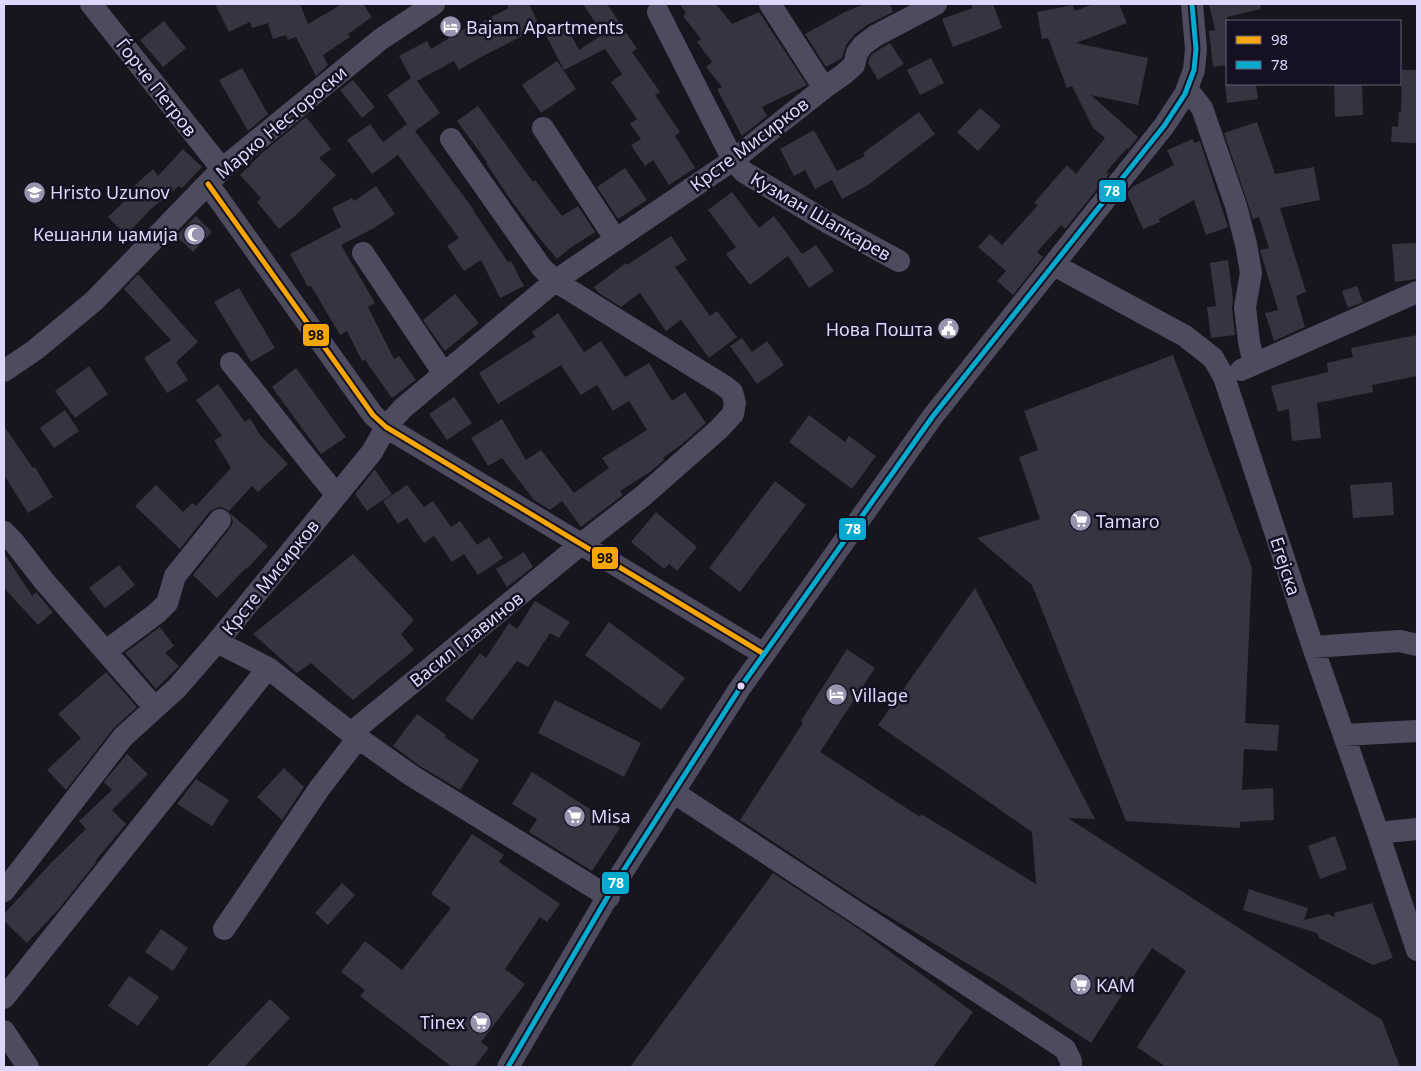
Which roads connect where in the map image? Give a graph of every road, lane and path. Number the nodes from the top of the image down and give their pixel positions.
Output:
1 (91, 4) edge
2 (434, 4) edge
3 (770, 4) edge
4 (936, 4) edge
5 (1192, 4) edge
6 (658, 12) dead end
7 (824, 88) junction
8 (1187, 89) junction
9 (543, 128) dead end
10 (451, 140) dead end
11 (732, 160) junction
12 (215, 177) junction
13 (616, 240) junction
14 (363, 253) dead end
15 (899, 261) dead end
16 (1054, 265) junction
17 (555, 281) junction
18 (1417, 292) edge
19 (231, 363) dead end
20 (1254, 364) junction
21 (4, 371) edge
22 (444, 374) junction
23 (1224, 377) junction
24 (386, 428) junction
25 (337, 495) junction
26 (220, 520) dead end
27 (4, 532) edge
28 (580, 545) junction
29 (217, 642) junction
30 (1417, 645) edge
31 (1313, 647) junction
32 (106, 651) junction
33 (764, 654) junction
34 (268, 668) junction
35 (155, 708) junction
36 (1417, 731) edge
37 (1344, 735) junction
38 (355, 736) junction
39 (673, 792) junction
40 (1417, 829) edge
41 (1378, 833) junction
42 (4, 891) edge
43 (609, 897) junction
44 (224, 929) dead end
45 (1417, 950) edge
46 (4, 998) edge
47 (4, 1031) edge
48 (28, 1067) edge
49 (508, 1067) edge
50 (1071, 1067) edge

1 - 12 street, Ѓорче Петров
2 - 12 street, Марко Нестороски
3 - 7 street
4 - 7 street, Крсте Мисирков
5 - 8 street
6 - 11 street, Кузман Шапкарев
7 - 11 street, Крсте Мисирков
8 - 16 street
8 - 20 street
9 - 13 street
10 - 17 street
11 - 13 street, Крсте Мисирков
11 - 15 street, Кузман Шапкарев
12 - 21 street, Марко Нестороски
12 - 24 street
13 - 17 street, Крсте Мисирков
14 - 22 street
16 - 23 street, Егејска
16 - 33 street
17 - 22 street, Крсте Мисирков
17 - 28 street, Васил Главинов
18 - 20 street
19 - 25 street
20 - 23 street
22 - 24 street, Крсте Мисирков
23 - 31 street, Егејска
24 - 25 street, Крсте Мисирков
24 - 28 street
25 - 29 street, Крсте Мисирков
26 - 32 street
27 - 32 street
28 - 33 street
28 - 38 street, Васил Главинов
29 - 34 street
29 - 35 street, Крсте Мисирков
30 - 31 street
31 - 37 street, Егејска
32 - 35 street
33 - 39 street
34 - 38 street
34 - 46 street
35 - 42 street, Крсте Мисирков
36 - 37 street
37 - 41 street, Егејска
38 - 43 street
38 - 44 street, Васил Главинов
39 - 43 street
39 - 50 street
40 - 41 street
41 - 45 street, Егејска
43 - 49 street
47 - 48 street

